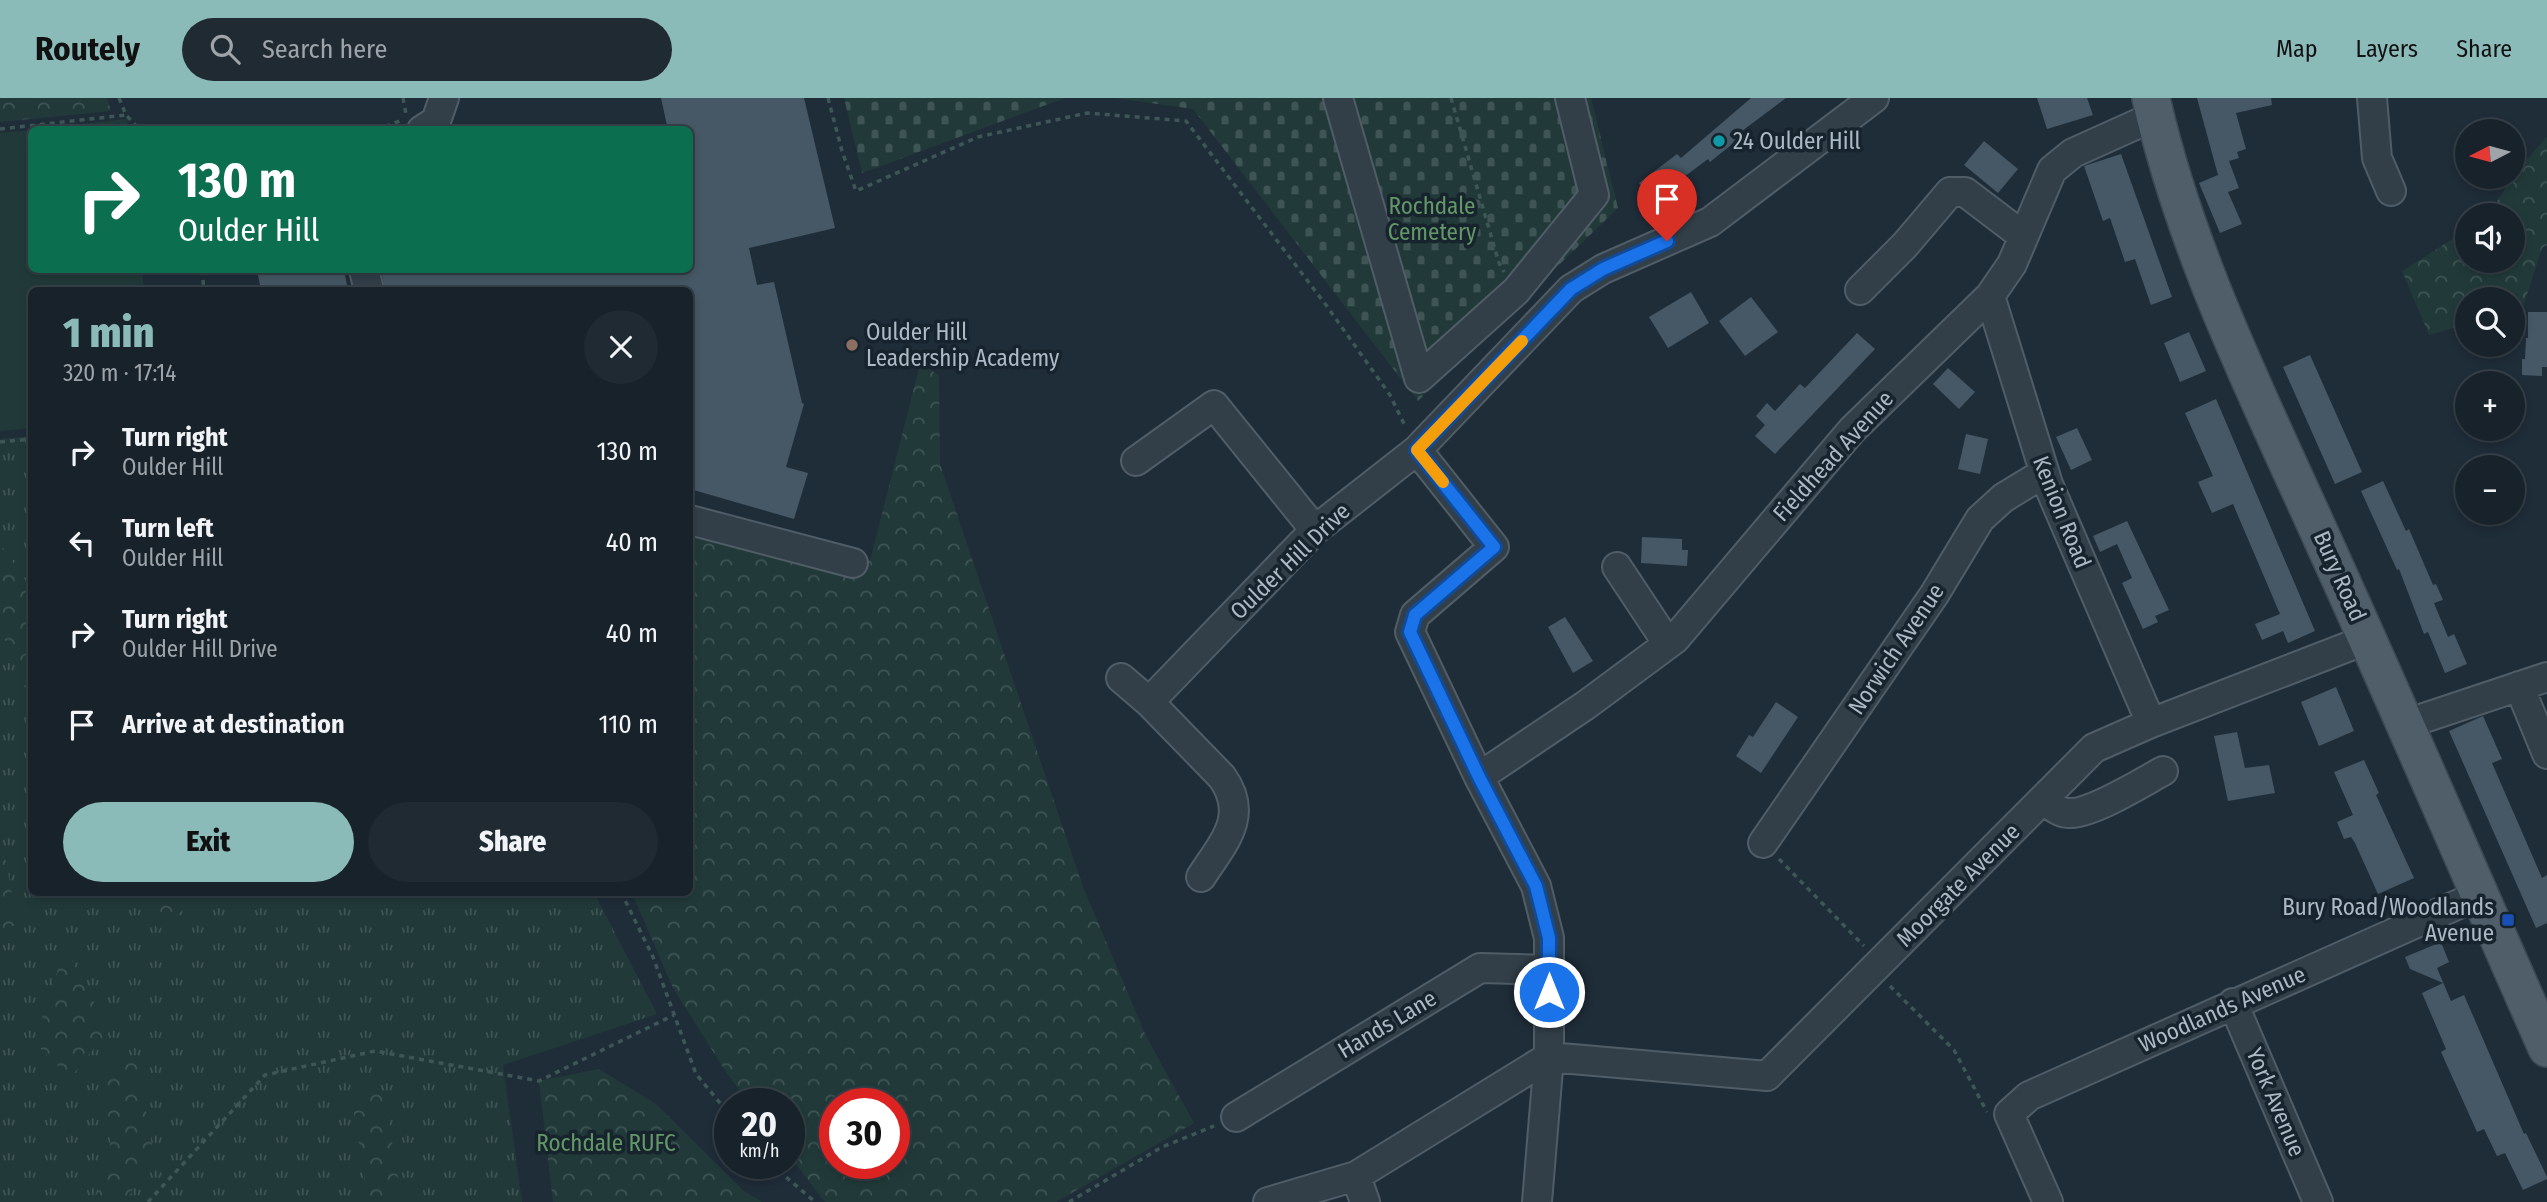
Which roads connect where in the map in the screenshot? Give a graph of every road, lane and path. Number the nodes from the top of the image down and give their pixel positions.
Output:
1 (119, 98) edge
2 (444, 98) edge
3 (828, 98) edge
4 (1338, 98) edge
5 (1451, 98) edge
6 (1570, 98) edge
7 (1874, 98) edge
8 (2372, 98) edge
9 (2153, 107) edge
10 (126, 115) junction
11 (414, 124) edge
12 (136, 126) edge
13 (0, 129) edge
14 (2391, 191) dead end
15 (2023, 236) junction
16 (1860, 290) dead end
17 (1516, 291) junction
18 (1990, 296) junction
19 (28, 439) edge
20 (0, 442) edge
21 (1417, 450) junction
22 (1136, 461) dead end
23 (2044, 473) junction
24 (693, 521) edge
25 (1315, 530) junction
26 (853, 563) dead end
27 (1617, 567) dead end
28 (2368, 639) junction
29 (1668, 644) junction
30 (2547, 677) edge
31 (1121, 678) dead end
32 (2519, 686) junction
33 (1149, 702) junction
34 (2151, 723) junction
35 (2406, 724) junction
36 (2547, 754) edge
37 (2163, 771) dead end
38 (1479, 777) junction
39 (2044, 800) junction
40 (1763, 843) joint
41 (1201, 877) dead end
42 (2479, 895) junction
43 (623, 896) edge
44 (1877, 966) junction
45 (1549, 970) junction
46 (2233, 1003) junction
47 (674, 1015) junction
48 (2547, 1048) edge
49 (1549, 1057) junction
50 (714, 1096) edge
51 (2008, 1114) junction
52 (1236, 1117) joint
53 (788, 1179) edge
54 (1361, 1189) edge
55 (148, 1202) edge
56 (815, 1202) edge
57 (1069, 1202) edge
58 (1268, 1202) edge
59 (1537, 1202) edge
60 (2048, 1202) edge
61 (2318, 1202) edge

1 - 10 path
2 - 11 street
3 - 21 path
4 - 17 street
5 - 17 path
6 - 17 street
7 - 21 street, Oulder Hill Drive
8 - 14 street
9 - 15 street, Fieldhead Avenue
9 - 28 main road, Bury Road
10 - 12 path
10 - 13 path
15 - 16 street
15 - 18 street, Fieldhead Avenue
18 - 23 street, Kenion Road
18 - 29 street, Fieldhead Avenue
19 - 20 path
21 - 25 street, Oulder Hill Drive
21 - 38 street
22 - 25 street
23 - 34 street, Kenion Road
23 - 40 street, Norwich Avenue
24 - 26 street
25 - 33 street, Oulder Hill Drive
27 - 29 street
28 - 34 street, Moorgate Avenue
28 - 35 main road, Bury Road
29 - 38 street, Fieldhead Avenue
30 - 32 street
31 - 33 street
32 - 35 street
32 - 36 street
33 - 41 street
34 - 39 street, Moorgate Avenue
35 - 42 main road, Bury Road
37 - 39 street
38 - 45 street
39 - 44 street, Moorgate Avenue
40 - 44 path
42 - 46 street, Woodlands Avenue
42 - 48 main road, Bury Road
43 - 47 path
44 - 49 street, Moorgate Avenue
44 - 51 path
45 - 49 street
45 - 52 street, Hands Lane
46 - 51 street, Woodlands Avenue
46 - 61 street, York Avenue
47 - 50 path
47 - 55 path
49 - 54 street
49 - 59 street
51 - 60 street
52 - 57 path
53 - 56 path
54 - 58 street

